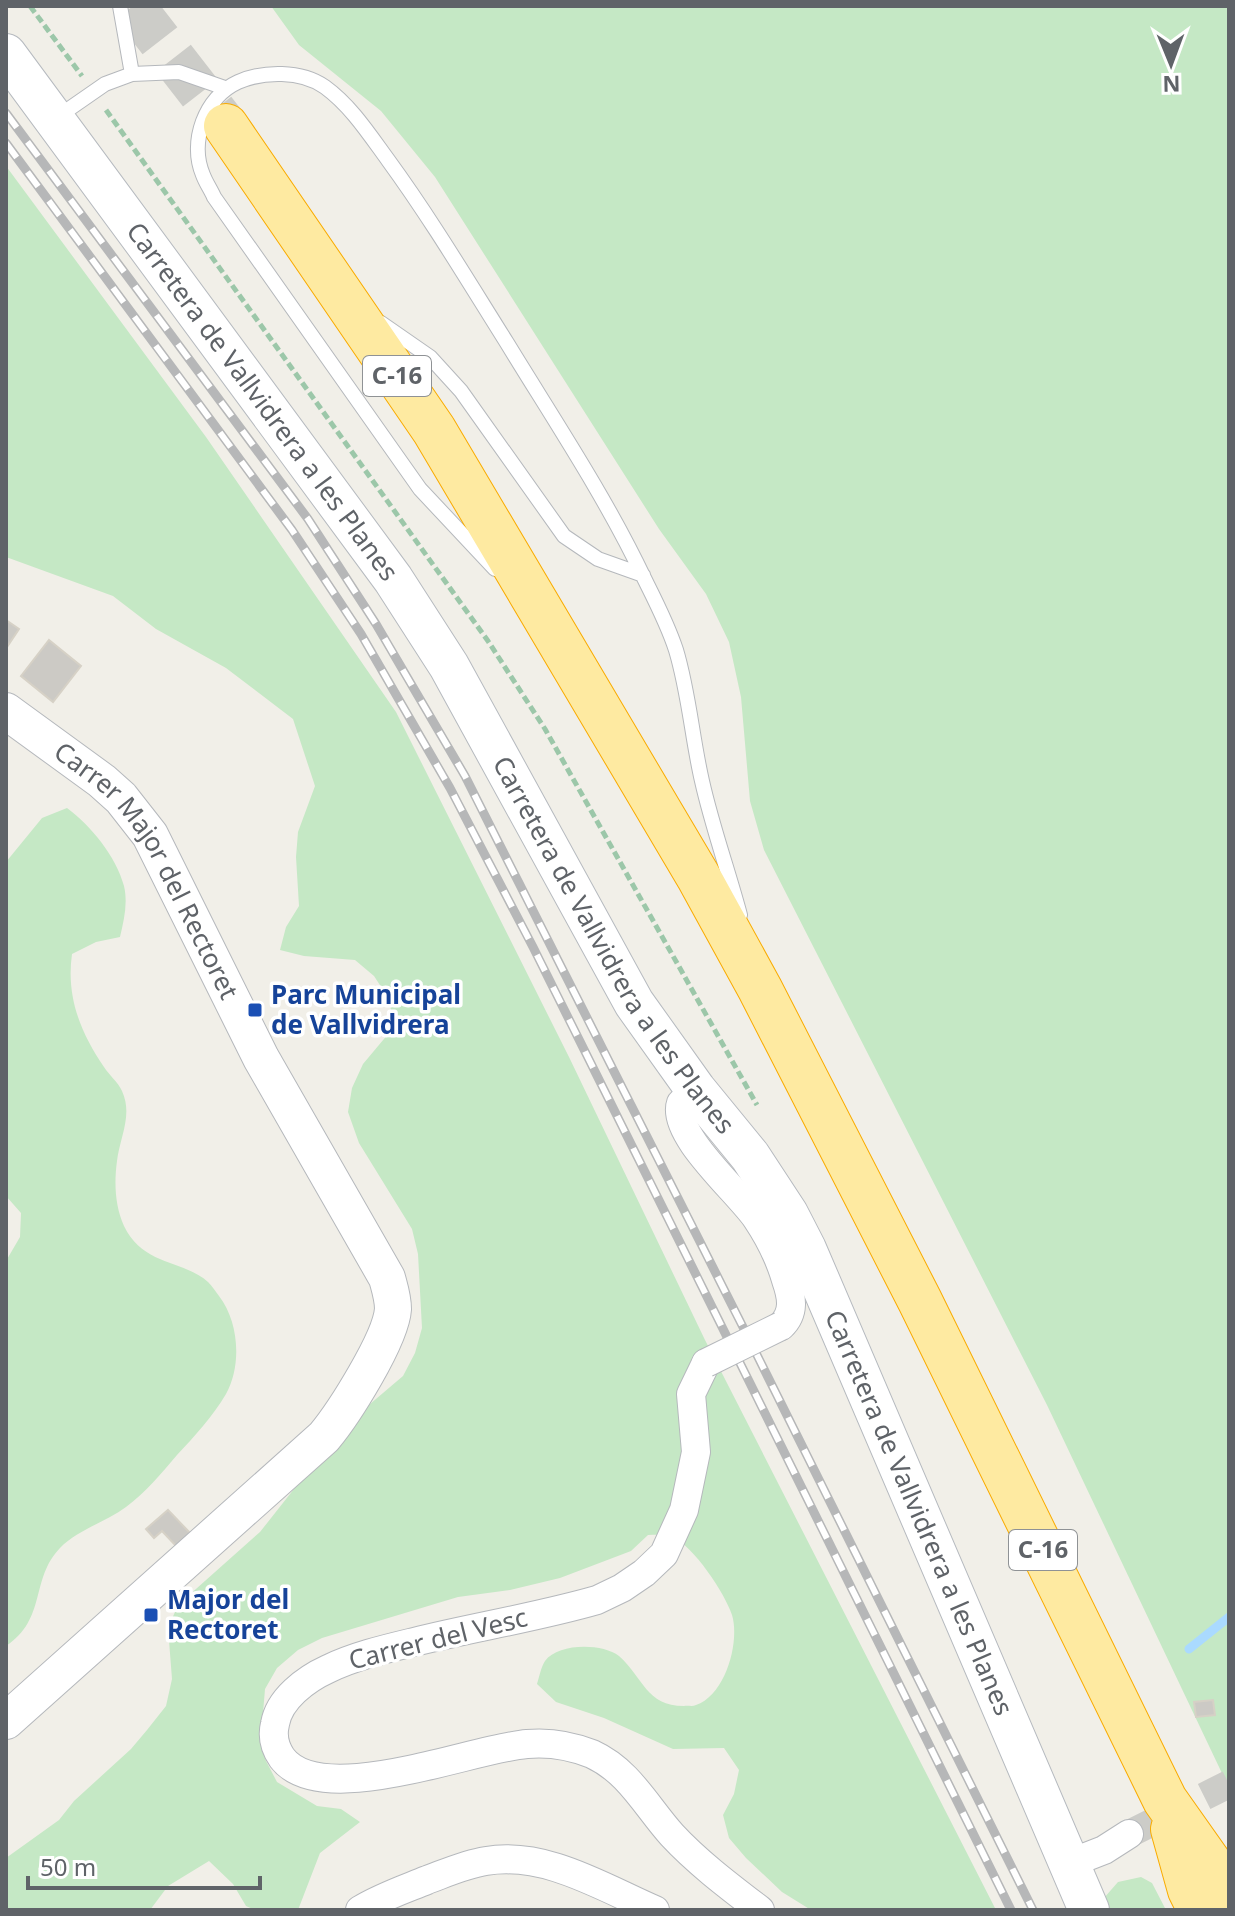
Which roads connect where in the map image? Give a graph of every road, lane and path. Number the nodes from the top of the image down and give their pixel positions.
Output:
1 (120, 6) edge
2 (6, 54) edge
3 (132, 74) junction
4 (225, 107) junction
5 (54, 119) junction
6 (345, 299) junction
7 (643, 575) junction
8 (556, 634) junction
9 (6, 711) edge
10 (760, 989) junction
11 (696, 1090) junction
12 (6, 1721) edge
13 (1165, 1800) junction
14 (1129, 1834) tunnel mouth
15 (1068, 1864) junction
16 (1229, 1895) edge
17 (360, 1910) edge
18 (655, 1910) edge
19 (760, 1910) edge
20 (1089, 1910) edge
21 (1200, 1910) edge

1 - 3 lane
2 - 5 main road, Carretera de Vallvidrera a les Planes
3 - 4 lane
3 - 5 lane
4 - 6 highway, C-16
4 - 7 lane
4 - 8 lane
5 - 11 main road, Carretera de Vallvidrera a les Planes
6 - 7 lane
6 - 8 highway, C-16
7 - 10 lane
8 - 10 highway, C-16
9 - 12 street, Carrer Major del Rectoret
10 - 13 highway, C-16
11 - 15 main road, Carretera de Vallvidrera a les Planes
11 - 19 street, Carrer del Vesc, bridge
13 - 16 highway, C-16
13 - 21 highway, C-16
14 - 15 street
15 - 20 main road, Carretera de Vallvidrera a les Planes
17 - 18 street

